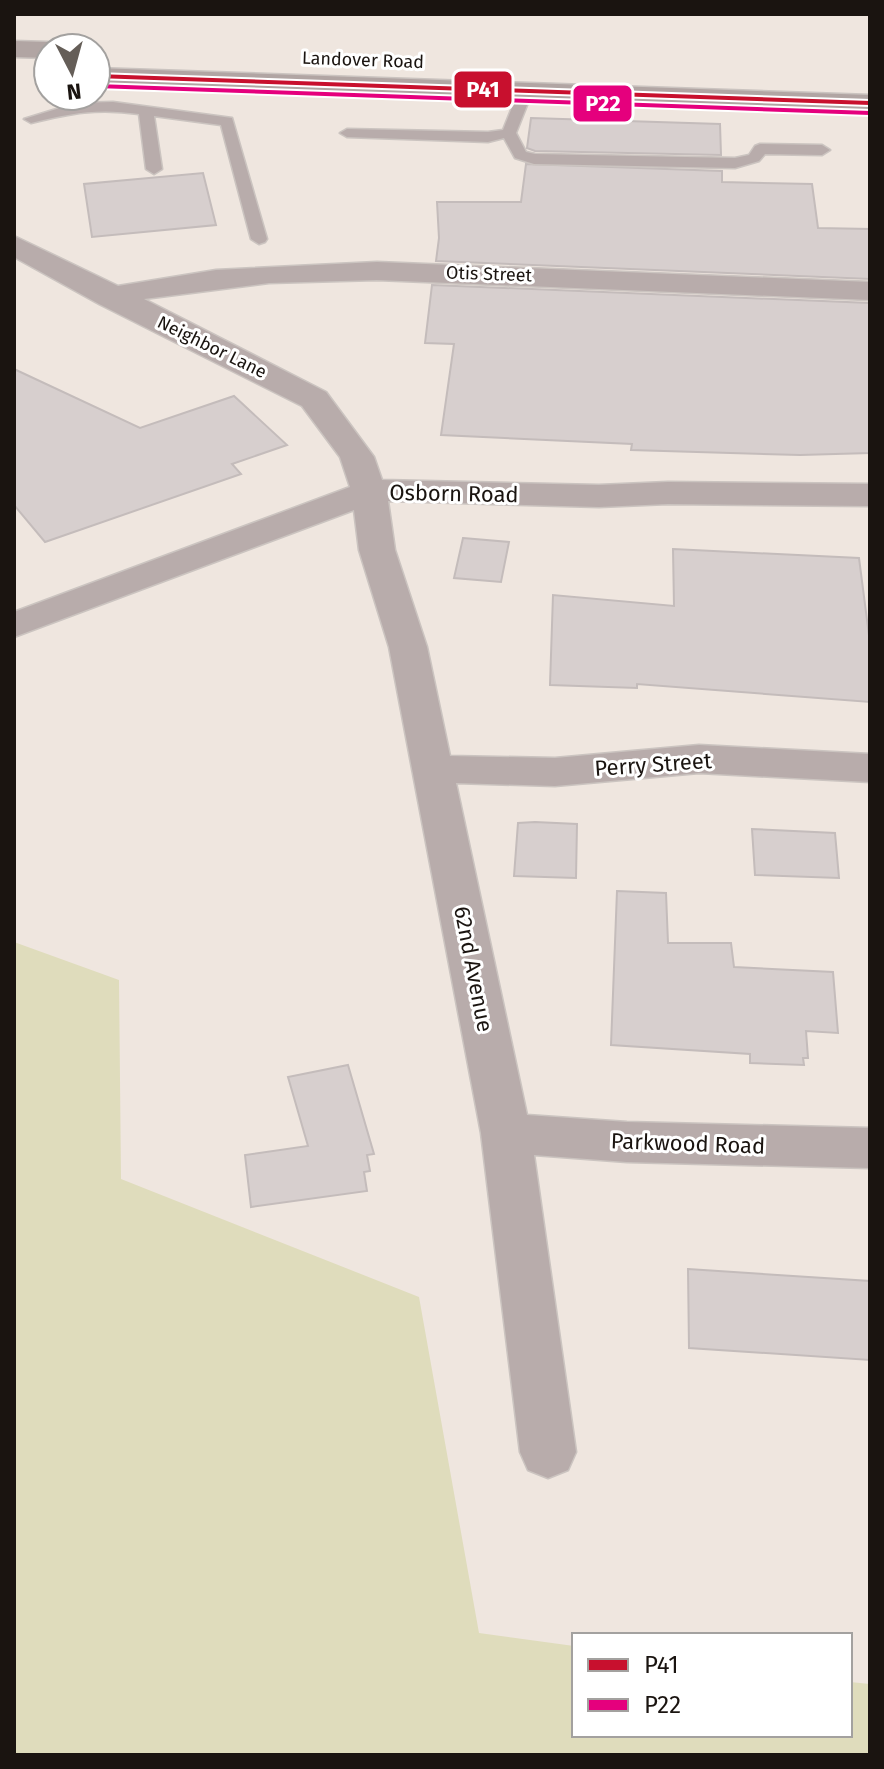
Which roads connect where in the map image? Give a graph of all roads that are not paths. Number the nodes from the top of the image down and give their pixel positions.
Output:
1 (112, 52) edge
2 (309, 58) dead end
3 (451, 63) dead end
4 (717, 72) dead end
5 (112, 77) edge
6 (526, 90) junction
7 (870, 103) edge
8 (146, 110) junction
9 (31, 119) dead end
10 (347, 133) dead end
11 (509, 133) junction
12 (822, 150) dead end
13 (154, 169) dead end
14 (259, 239) dead end
15 (14, 245) edge
16 (870, 291) edge
17 (110, 297) junction
18 (369, 492) junction
19 (870, 495) edge
20 (14, 625) edge
21 (870, 768) edge
22 (435, 769) junction
23 (506, 1133) junction
24 (870, 1148) edge
25 (548, 1452) dead end

1 - 2 main road, Landover Road
3 - 4 main road, Landover Road
5 - 6 main road, Landover Road
6 - 7 main road, Landover Road
6 - 11 lane
8 - 9 lane
8 - 13 lane
8 - 14 lane
10 - 11 lane
11 - 12 lane
15 - 17 street, Neighbor Lane
16 - 17 street, Otis Street
17 - 18 street, Neighbor Lane
18 - 19 street, Osborn Road
18 - 20 street, Osborn Road
18 - 22 street, 62nd Avenue
21 - 22 street, Perry Street
22 - 23 street, 62nd Avenue
23 - 24 street, Parkwood Road
23 - 25 street, 62nd Avenue

